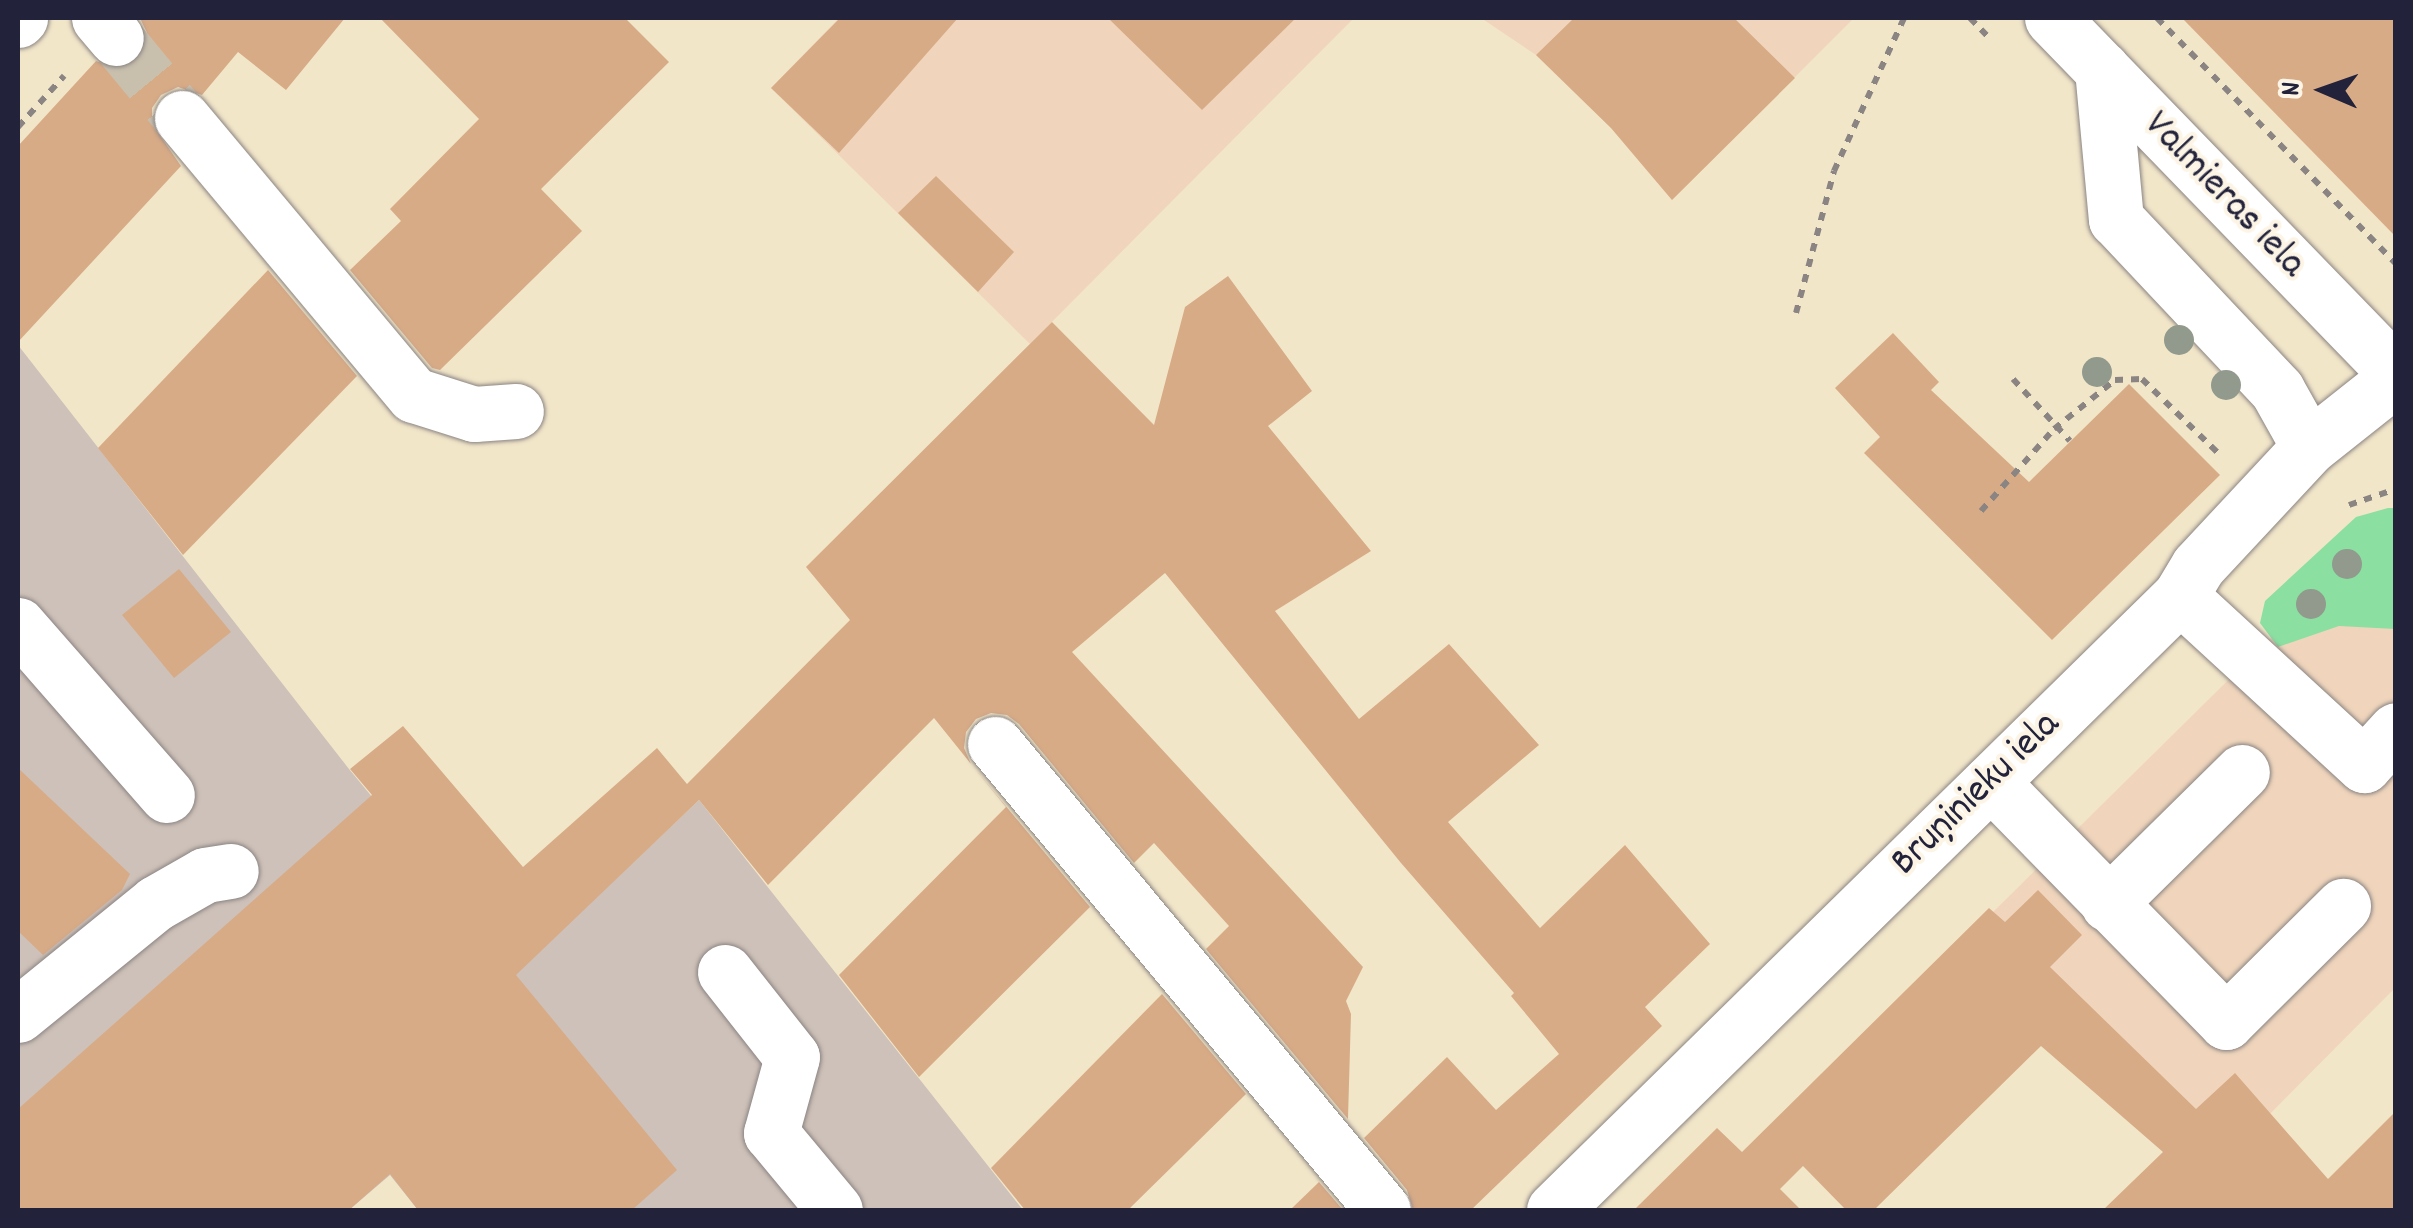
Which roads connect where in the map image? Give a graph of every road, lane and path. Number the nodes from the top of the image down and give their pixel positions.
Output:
1 (1904, 18) edge
2 (1970, 18) edge
3 (2052, 18) edge
4 (2157, 18) edge
5 (1995, 44) dead end
6 (2102, 70) junction
7 (182, 118) tunnel mouth
8 (2396, 264) edge
9 (1796, 314) dead end
10 (2396, 375) edge
11 (2013, 378) dead end
12 (516, 411) dead end
13 (2054, 429) junction
14 (2070, 442) dead end
15 (2309, 447) junction
16 (2225, 460) dead end
17 (1981, 510) dead end
18 (2180, 596) junction
19 (18, 625) edge
20 (2396, 730) edge
21 (995, 744) dead end
22 (2242, 772) dead end
23 (1990, 782) junction
24 (167, 795) dead end
25 (231, 870) dead end
26 (2108, 904) junction
27 (2344, 906) dead end
28 (725, 972) dead end
29 (25, 995) edge
30 (835, 1210) edge
31 (1383, 1210) edge
32 (1554, 1210) edge

1 - 9 path
2 - 5 path
3 - 6 street, Valmieras iela
4 - 8 path
6 - 10 street, Valmieras iela
6 - 15 street
7 - 12 street
10 - 15 street, Bruņinieku iela
11 - 13 path
13 - 14 path
13 - 16 path
13 - 17 path
15 - 18 street, Bruņinieku iela
18 - 20 street
18 - 23 street, Bruņinieku iela
19 - 24 street
21 - 31 street
22 - 26 street
23 - 26 street
23 - 32 street, Bruņinieku iela
25 - 29 street
26 - 27 street
28 - 30 street

